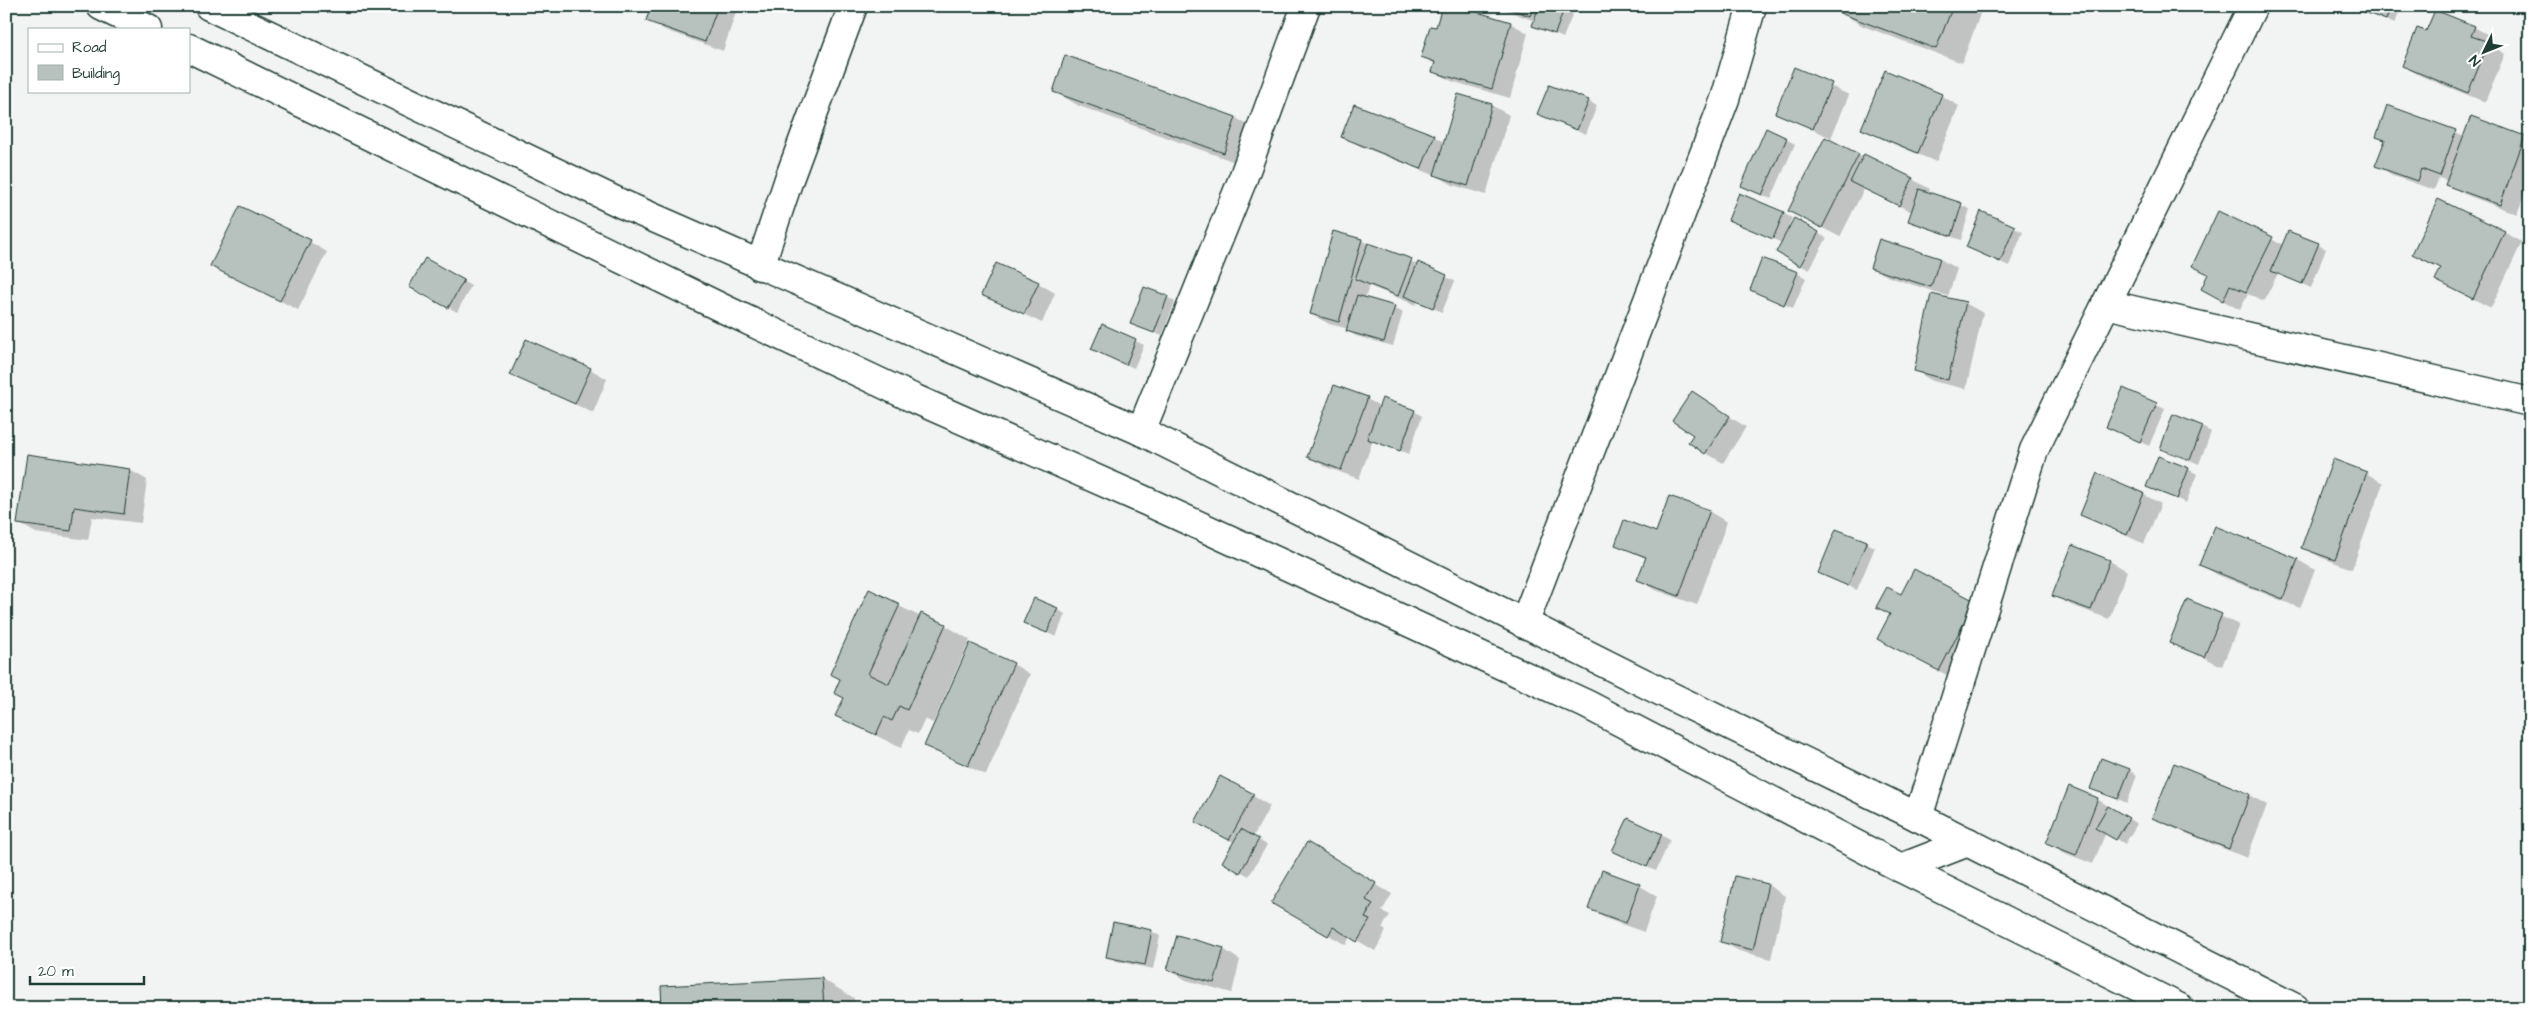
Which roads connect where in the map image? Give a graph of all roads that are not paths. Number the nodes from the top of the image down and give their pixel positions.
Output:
1 (101, 6) edge
2 (209, 6) edge
3 (853, 6) edge
4 (1306, 6) edge
5 (1752, 6) edge
6 (2253, 6) edge
7 (146, 28) edge
8 (190, 48) edge
9 (760, 266) junction
10 (2106, 304) junction
11 (2530, 402) edge
12 (1140, 431) junction
13 (1524, 624) junction
14 (1918, 817) junction
15 (1968, 842) junction
16 (1901, 868) junction
17 (2180, 1008) edge
18 (2295, 1008) edge

1 - 7 street
2 - 9 street
3 - 9 street
4 - 12 street
5 - 13 street
6 - 10 street
8 - 16 street
9 - 12 street
10 - 11 street
10 - 14 street
12 - 13 street
13 - 14 street
14 - 15 street
15 - 16 street
15 - 18 street
16 - 17 street

